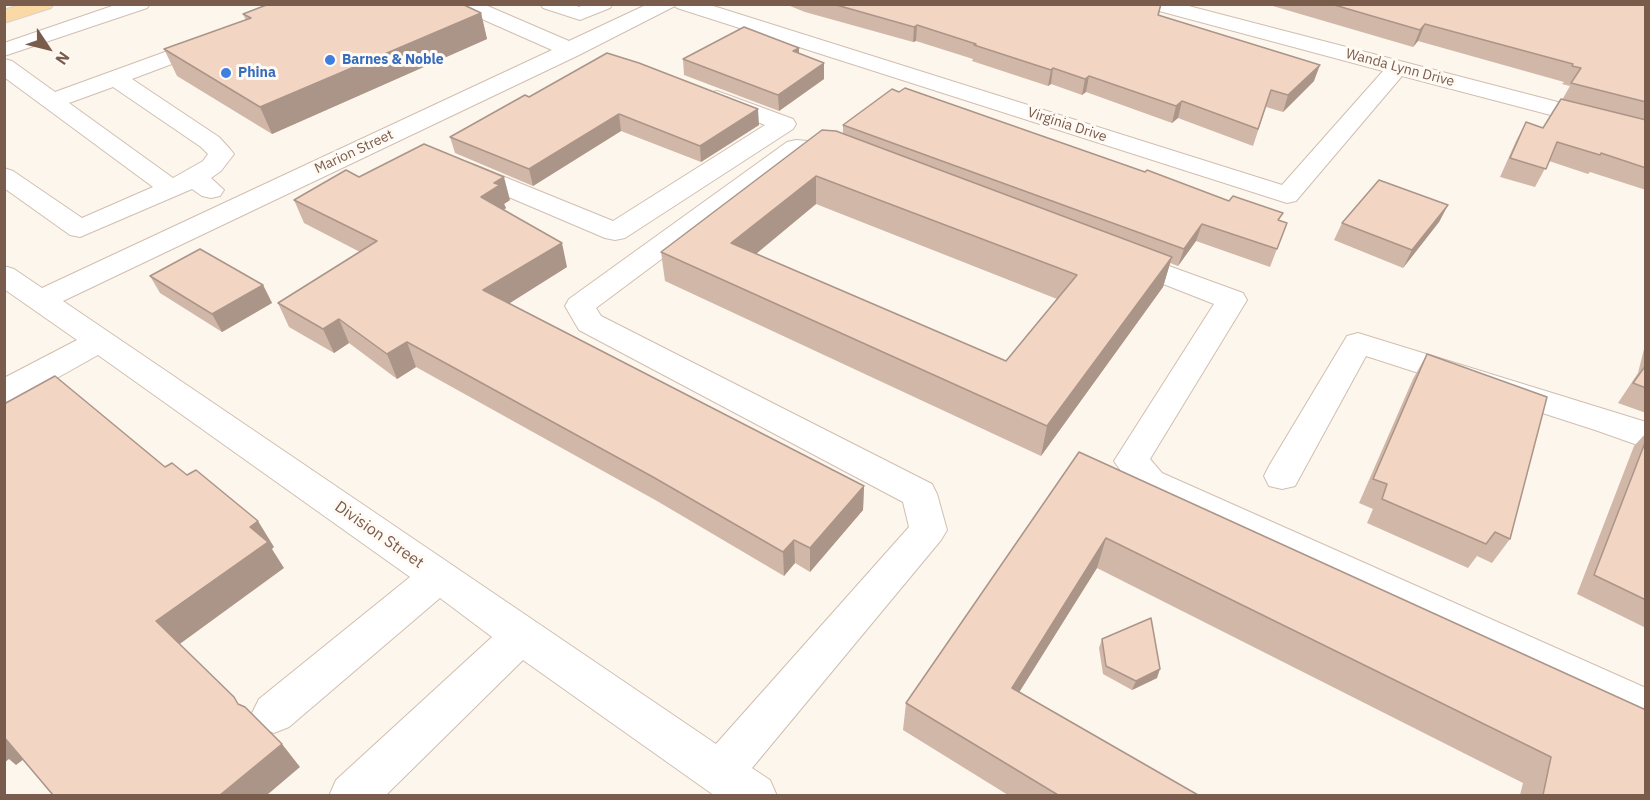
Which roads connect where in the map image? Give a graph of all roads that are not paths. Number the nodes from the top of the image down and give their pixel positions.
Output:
1 (44, 4) edge
2 (140, 4) edge
3 (464, 4) edge
4 (550, 4) edge
5 (603, 4) edge
6 (666, 4) edge
7 (684, 4) edge
8 (1155, 4) edge
9 (4, 17) edge
10 (233, 33) edge
11 (576, 47) junction
12 (4, 50) edge
13 (614, 57) edge
14 (4, 66) edge
15 (1398, 67) junction
16 (115, 78) junction
17 (699, 91) edge
18 (52, 101) junction
19 (1646, 133) edge
20 (387, 137) junction
21 (872, 162) edge
22 (4, 176) edge
23 (183, 183) junction
24 (238, 207) junction
25 (1101, 250) edge
26 (4, 274) edge
27 (41, 300) junction
28 (100, 341) junction
29 (4, 393) edge
30 (1646, 436) edge
31 (1282, 476) dead end
32 (439, 576) junction
33 (521, 636) junction
34 (1646, 709) edge
35 (274, 713) dead end
36 (722, 772) junction
37 (352, 795) edge
38 (754, 795) edge

1 - 9 main road
2 - 12 street
3 - 11 street
4 - 5 street
6 - 11 street, Marion Street
7 - 15 street, Virginia Drive
8 - 15 street, Wanda Lynn Drive
10 - 16 street
11 - 13 street
11 - 20 street, Marion Street
14 - 18 street
15 - 19 street, Wanda Lynn Drive
16 - 18 street
16 - 23 street
17 - 20 street
18 - 23 street
20 - 24 street, Marion Street
21 - 36 street
22 - 23 street
23 - 24 street
24 - 27 street, Marion Street
25 - 34 street
26 - 27 street, Division Street
27 - 28 street, Division Street
28 - 29 street
28 - 32 street, Division Street
30 - 31 street
32 - 33 street, Division Street
32 - 35 street
33 - 36 street, Division Street
33 - 37 street
36 - 38 street, Division Street

